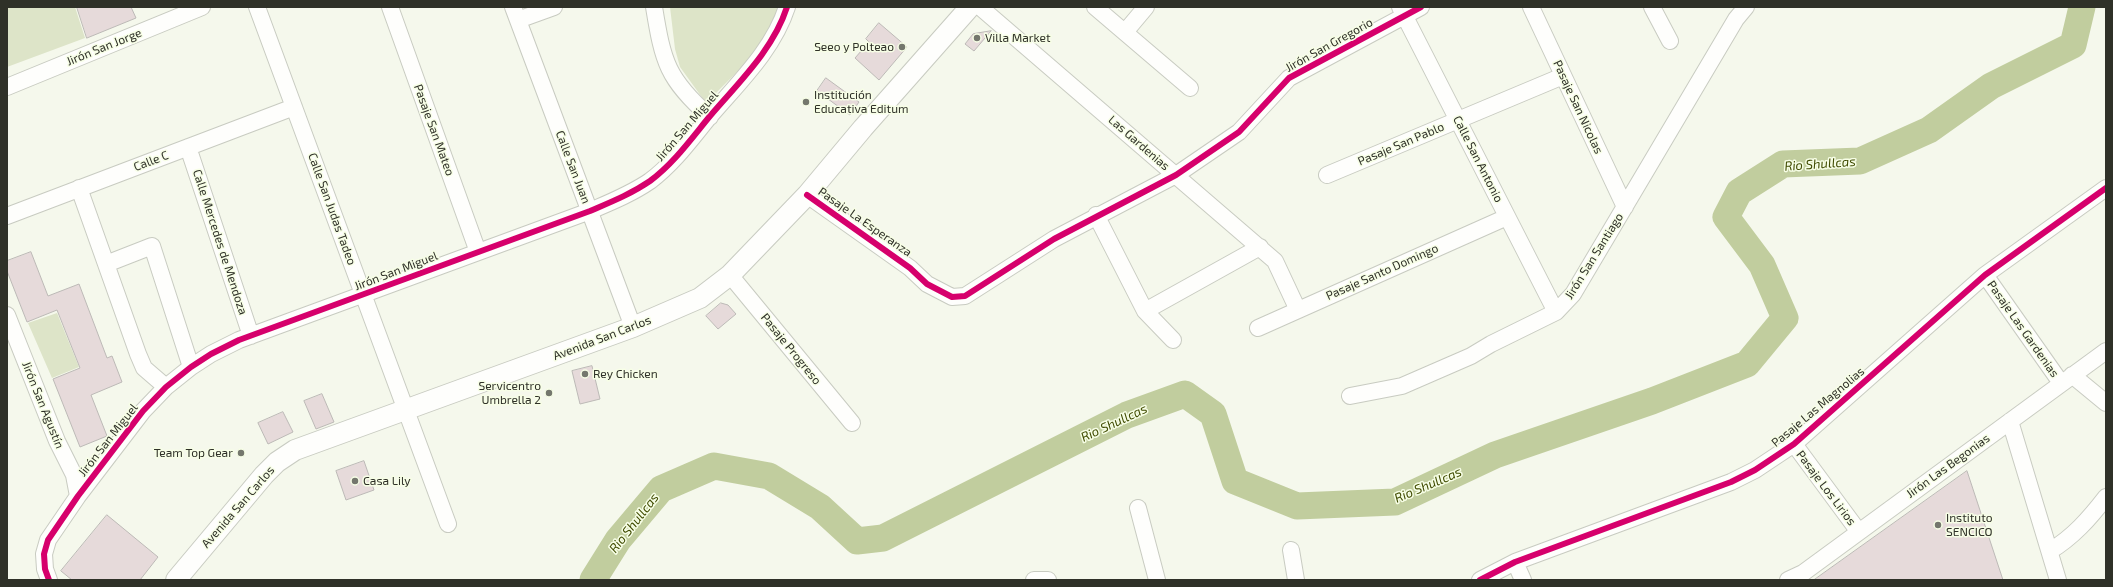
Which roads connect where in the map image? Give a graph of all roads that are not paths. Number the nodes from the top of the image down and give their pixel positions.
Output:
1 (202, 7) edge
2 (257, 7) edge
3 (390, 7) edge
4 (554, 7) edge
5 (654, 7) edge
6 (787, 7) edge
7 (970, 7) edge
8 (980, 7) edge
9 (1095, 7) edge
10 (1146, 7) edge
11 (1422, 7) edge
12 (1531, 7) edge
13 (1652, 7) edge
14 (1746, 7) edge
15 (1402, 12) edge
16 (515, 13) edge
17 (1125, 32) junction
18 (1670, 41) dead end
19 (1563, 76) junction
20 (7, 87) edge
21 (1190, 88) dead end
22 (294, 107) junction
23 (710, 117) junction
24 (1458, 120) junction
25 (188, 147) junction
26 (1176, 175) junction
27 (1327, 175) dead end
28 (79, 188) junction
29 (2106, 188) edge
30 (807, 195) junction
31 (1625, 207) junction
32 (590, 210) junction
33 (1096, 215) junction
34 (7, 216) edge
35 (1507, 217) junction
36 (1054, 239) joint
37 (1260, 247) junction
38 (478, 252) junction
39 (106, 264) junction
40 (730, 275) junction
41 (1985, 275) junction
42 (364, 295) junction
43 (1297, 308) junction
44 (1145, 311) junction
45 (1556, 312) junction
46 (7, 317) edge
47 (633, 327) junction
48 (1258, 328) dead end
49 (251, 336) junction
50 (1173, 340) dead end
51 (2106, 351) edge
52 (191, 367) junction
53 (2066, 379) junction
54 (166, 387) junction
55 (1350, 396) dead end
56 (2106, 403) edge
57 (407, 410) junction
58 (2010, 421) junction
59 (852, 423) dead end
60 (1794, 444) junction
61 (78, 496) junction
62 (2106, 497) edge
63 (1138, 508) dead end
64 (448, 524) dead end
65 (1859, 532) junction
66 (1291, 550) dead end
67 (2050, 551) junction
68 (1515, 562) junction
69 (49, 580) edge
70 (176, 580) edge
71 (1034, 580) edge
72 (1048, 580) edge
73 (1157, 580) edge
74 (1296, 580) edge
75 (1480, 580) edge
76 (1523, 580) edge
77 (1788, 580) edge
78 (2058, 580) edge

1 - 20 street, Jirón San Jorge
2 - 22 street, Calle San Judas Tadeo
3 - 38 street, Pasaje San Mateo
4 - 16 street
5 - 23 street
6 - 23 street, Jirón San Miguel
7 - 30 main road, Avenida San Carlos
8 - 26 street, Las Gardenias
9 - 17 street
10 - 17 street
11 - 15 street, Jirón San Gregorio
12 - 19 street, Pasaje San Nicolas
13 - 18 street
14 - 31 street, Jirón San Santiago
15 - 24 street, Calle San Antonio
15 - 26 street, Jirón San Gregorio
16 - 32 street, Calle San Juan
17 - 21 street
19 - 24 street, Pasaje San Pablo
19 - 31 street, Pasaje San Nicolas
22 - 25 street, Calle C
22 - 42 street, Calle San Judas Tadeo
23 - 32 street, Jirón San Miguel
24 - 27 street, Pasaje San Pablo
24 - 35 street, Calle San Antonio
25 - 28 street, Calle C
25 - 49 street, Calle Mercedes de Mendoza
26 - 33 street, Jirón San Gregorio
26 - 37 street, Las Gardenias
28 - 34 street, Calle C
28 - 39 street
29 - 41 street, Pasaje Las Magnolias
30 - 36 street, Pasaje La Esperanza
30 - 40 main road, Avenida San Carlos
31 - 45 street, Jirón San Santiago
32 - 38 street, Jirón San Miguel
32 - 47 street, Calle San Juan
33 - 36 street, Jirón San Gregorio
33 - 44 street
35 - 43 street, Pasaje Santo Domingo
35 - 45 street, Calle San Antonio
37 - 43 street, Las Gardenias
37 - 44 street
38 - 42 street, Jirón San Miguel
39 - 52 street
39 - 54 street
40 - 47 main road, Avenida San Carlos
40 - 59 street, Pasaje Progreso
41 - 53 street, Pasaje Las Gardenias
41 - 60 street, Pasaje Las Magnolias
42 - 49 street, Jirón San Miguel
42 - 57 street, Calle San Judas Tadeo
43 - 48 street, Pasaje Santo Domingo
44 - 50 street
45 - 55 street, Jirón San Santiago
46 - 61 street, Jirón San Agustín
47 - 57 main road, Avenida San Carlos
49 - 52 street, Jirón San Miguel
51 - 53 street, Jirón Las Begonias
52 - 54 street, Jirón San Miguel
53 - 56 street, Pasaje Las Gardenias
53 - 58 street, Jirón Las Begonias
54 - 61 street, Jirón San Miguel
57 - 64 street, Calle San Judas Tadeo
57 - 70 main road, Avenida San Carlos
58 - 65 street, Jirón Las Begonias
58 - 67 street
60 - 65 street, Pasaje Los Lirios
60 - 68 street, Pasaje Las Magnolias
61 - 69 street, Jirón San Miguel
62 - 67 street
63 - 73 street
65 - 77 street, Jirón Las Begonias
66 - 74 street
67 - 78 street
68 - 75 street, Pasaje Las Magnolias
68 - 76 street
71 - 72 street

